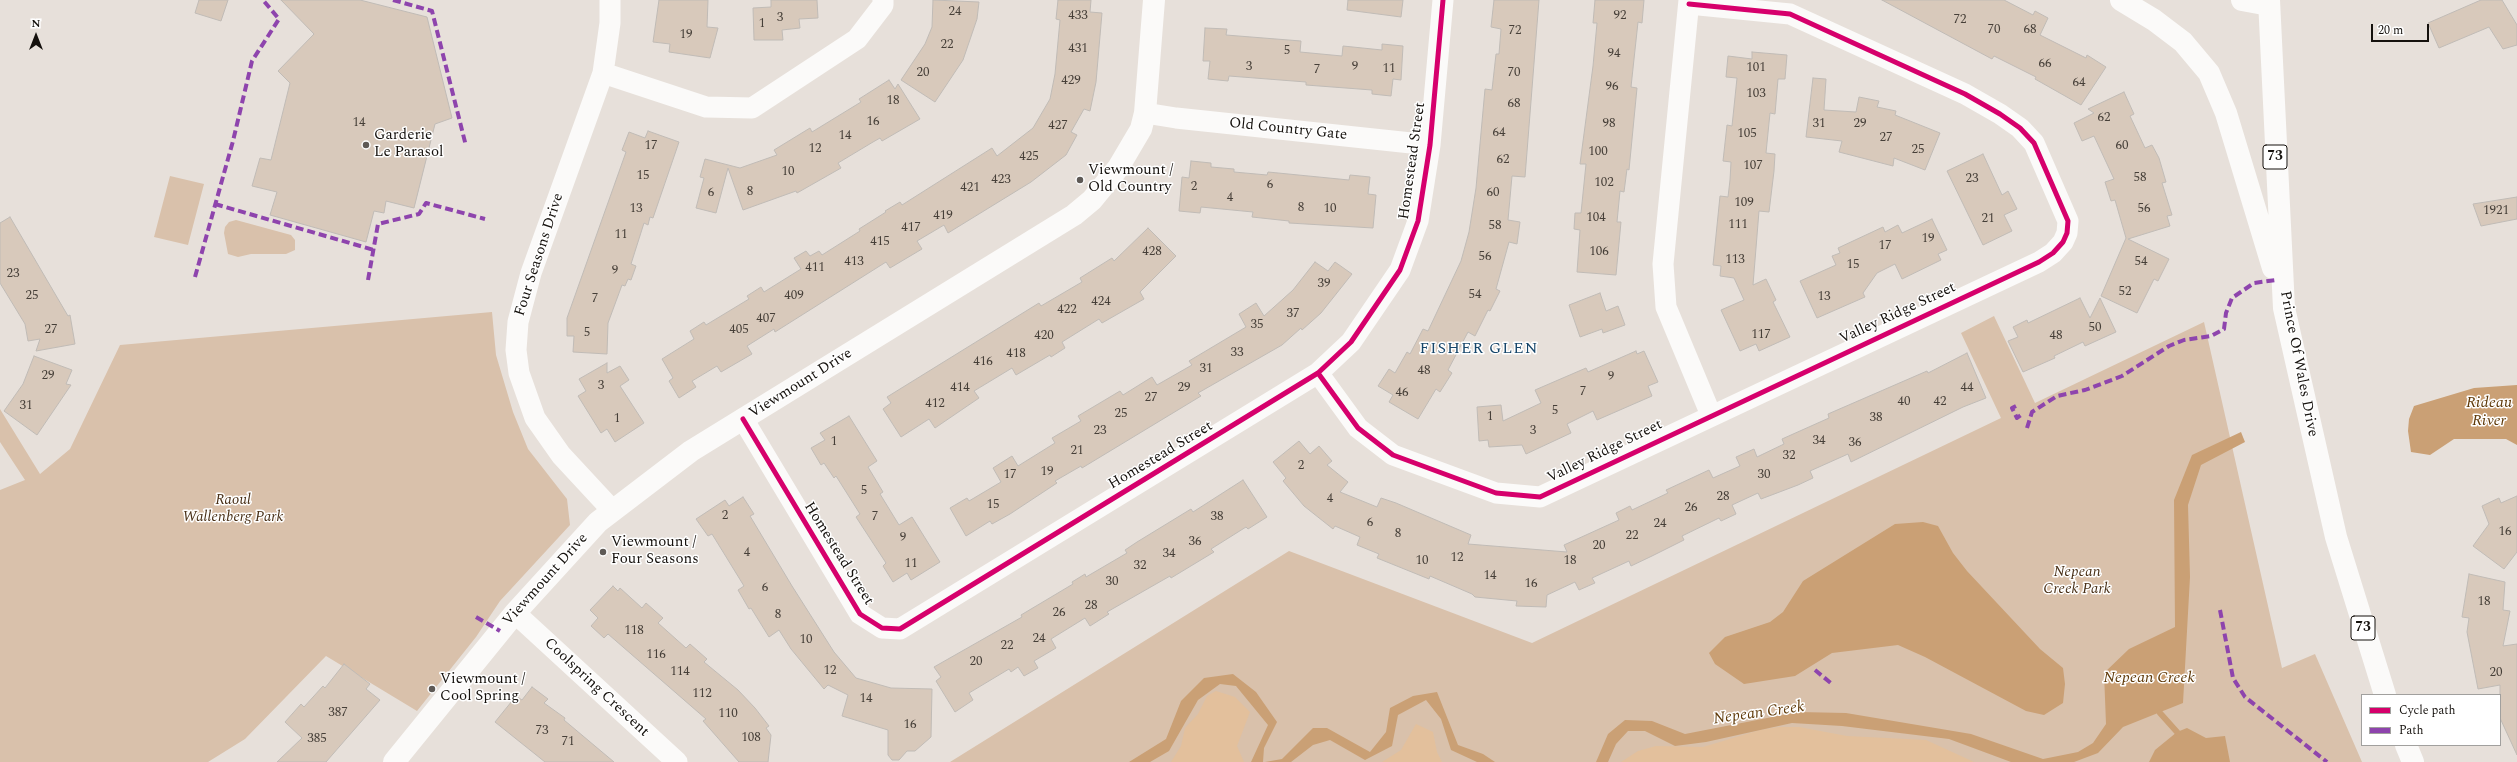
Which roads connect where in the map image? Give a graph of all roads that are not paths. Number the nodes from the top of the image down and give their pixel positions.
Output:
1 (610, 0) edge
2 (883, 0) edge
3 (1154, 0) edge
4 (1443, 0) edge
5 (2121, 0) edge
6 (2242, 0) edge
7 (1689, 2) edge
8 (2269, 3) edge
9 (602, 73) junction
10 (1146, 113) junction
11 (1430, 145) junction
12 (2284, 308) junction
13 (1318, 373) junction
14 (1711, 415) junction
15 (743, 420) junction
16 (612, 510) junction
17 (515, 613) junction
18 (2385, 694) edge
19 (2406, 746) edge
20 (394, 762) edge
21 (677, 762) edge
22 (2413, 762) edge

1 - 9 street, Four Seasons Drive
2 - 9 street
3 - 10 street, Viewmount Drive
4 - 11 street, Homestead Street
5 - 12 street
6 - 8 street
7 - 14 street
7 - 14 street, Valley Ridge Street
8 - 12 street, Prince Of Wales Drive / 73
9 - 16 street, Four Seasons Drive
10 - 11 street, Old Country Gate
10 - 15 street, Viewmount Drive
11 - 13 street, Homestead Street
12 - 18 street, Prince Of Wales Drive / 73
13 - 14 street, Valley Ridge Street
13 - 15 street, Homestead Street
15 - 16 street, Viewmount Drive
16 - 17 street, Viewmount Drive
17 - 20 street, Viewmount Drive
17 - 21 street, Coolspring Crescent
19 - 22 street

